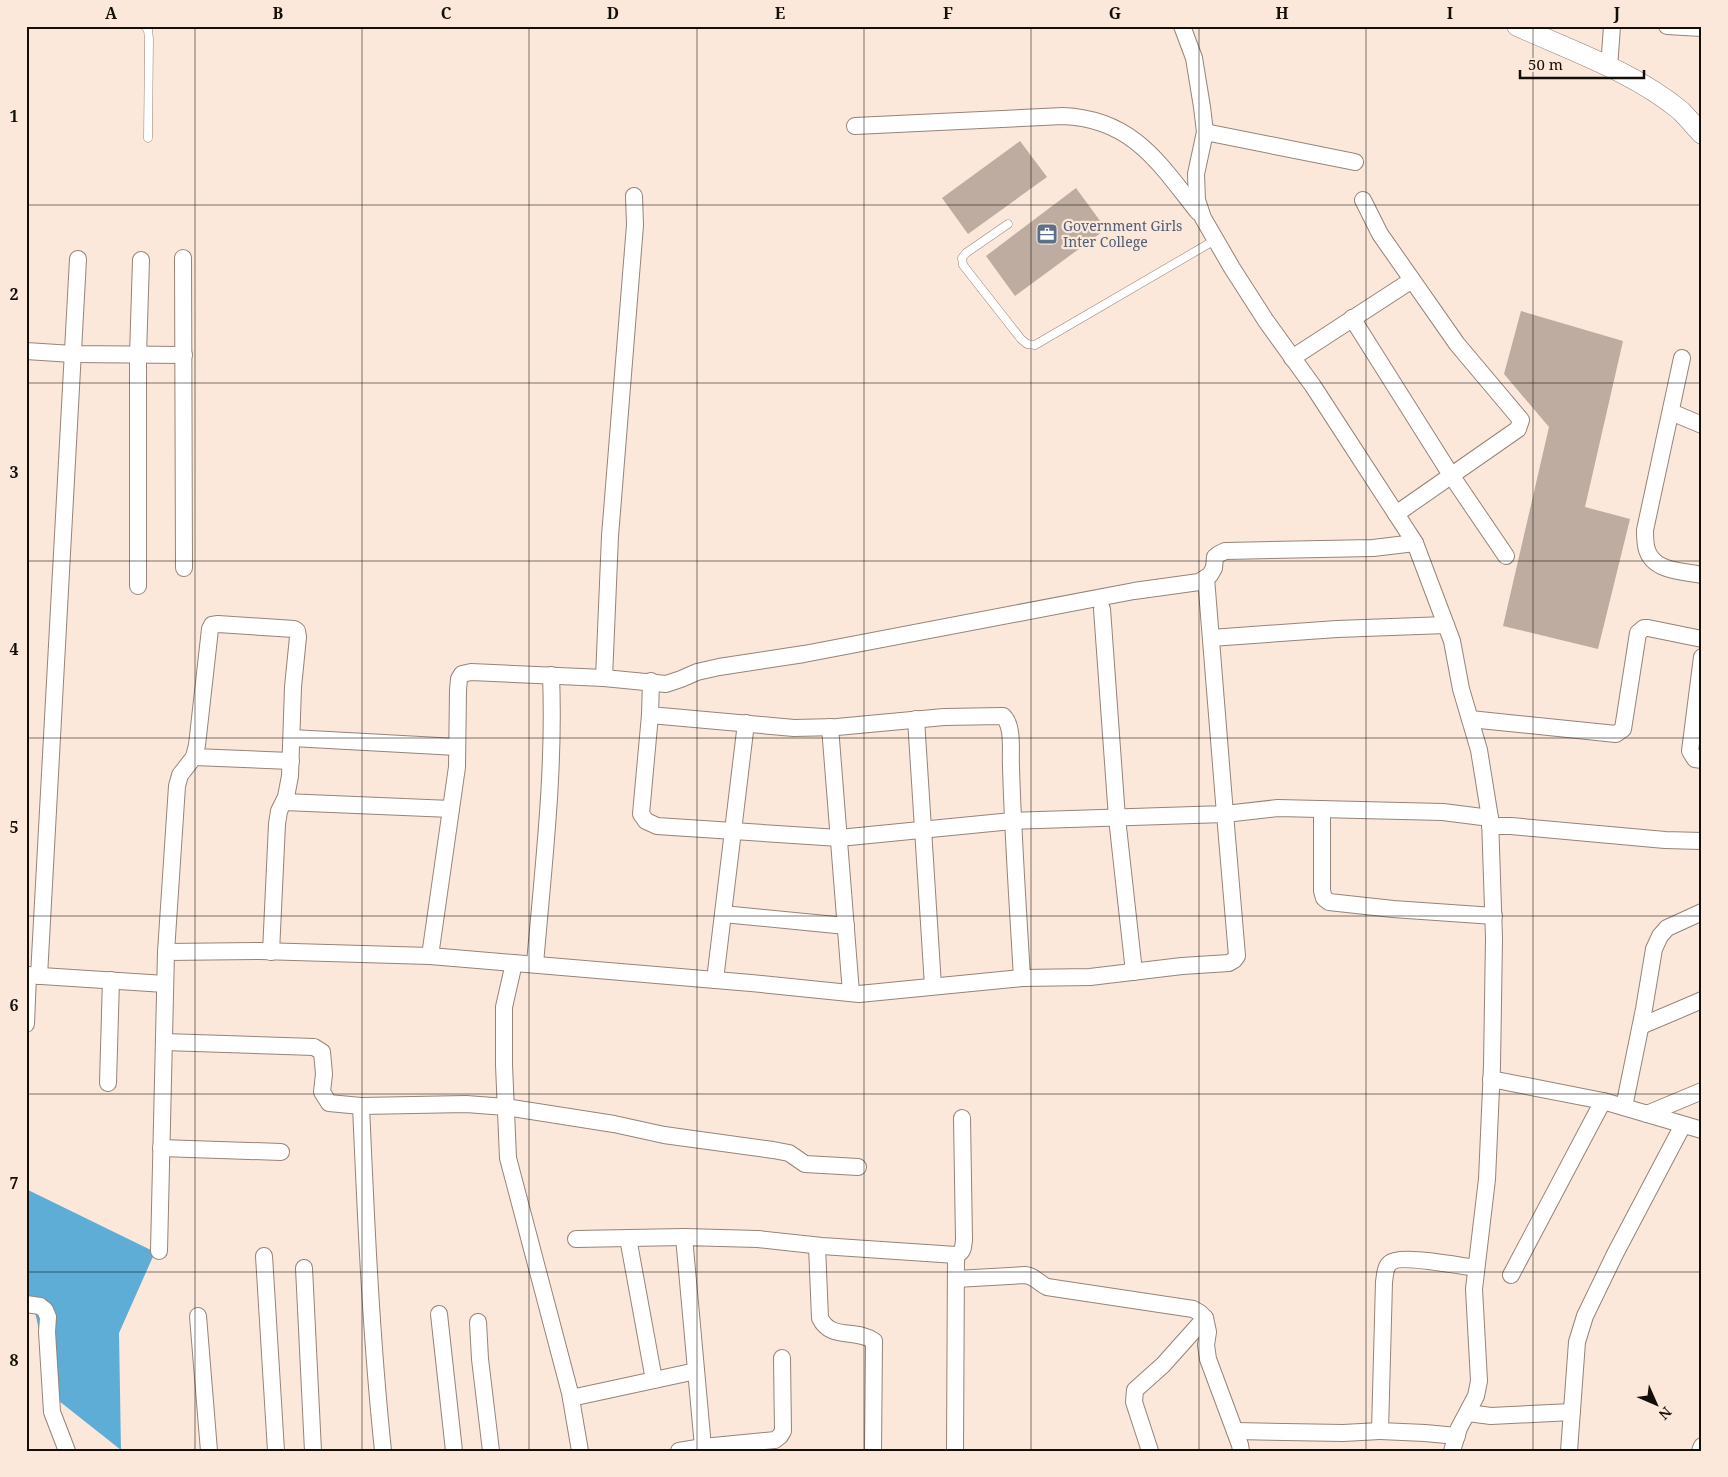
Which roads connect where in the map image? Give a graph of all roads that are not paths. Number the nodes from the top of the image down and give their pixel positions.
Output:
1 (145, 26) edge
2 (1182, 26) edge
3 (1518, 26) edge
4 (1612, 26) edge
5 (1667, 26) edge
6 (1702, 28) edge
7 (1610, 68) junction
8 (855, 126) dead end
9 (1205, 132) junction
10 (1702, 134) edge
11 (148, 138) dead end
12 (1355, 162) dead end
13 (634, 196) dead end
14 (1363, 200) dead end
15 (1203, 218) junction
16 (1008, 224) dead end
17 (1215, 240) junction
18 (183, 258) dead end
19 (78, 259) dead end
20 (141, 260) dead end
21 (1412, 280) junction
22 (1352, 318) junction
23 (26, 351) edge
24 (73, 354) junction
25 (138, 355) junction
26 (184, 355) junction
27 (1292, 358) junction
28 (1682, 358) dead end
29 (1671, 412) junction
30 (1702, 425) edge
31 (1452, 474) junction
32 (1396, 514) junction
33 (1415, 543) junction
34 (1506, 556) dead end
35 (184, 568) dead end
36 (1702, 575) edge
37 (1206, 578) junction
38 (138, 586) dead end
39 (1102, 610) dead end
40 (1446, 625) junction
41 (1211, 638) junction
42 (1702, 639) edge
43 (1702, 657) edge
44 (551, 675) junction
45 (604, 678) junction
46 (651, 681) junction
47 (650, 715) junction
48 (916, 719) junction
49 (1470, 719) junction
50 (746, 723) junction
51 (830, 727) junction
52 (292, 738) junction
53 (457, 747) junction
54 (194, 758) junction
55 (1702, 760) edge
56 (291, 761) junction
57 (284, 802) junction
58 (451, 809) junction
59 (1322, 809) junction
60 (1225, 814) junction
61 (1117, 818) junction
62 (1012, 821) junction
63 (1490, 822) junction
64 (922, 830) junction
65 (732, 831) junction
66 (839, 838) junction
67 (1702, 841) edge
68 (1702, 912) edge
69 (722, 914) junction
70 (1494, 916) junction
71 (846, 926) junction
72 (166, 952) junction
73 (271, 952) junction
74 (430, 956) junction
75 (514, 962) junction
76 (535, 964) junction
77 (1134, 972) junction
78 (31, 975) edge
79 (1022, 978) junction
80 (111, 980) junction
81 (715, 980) junction
82 (165, 984) junction
83 (933, 986) junction
84 (851, 993) junction
85 (1702, 1000) edge
86 (26, 1024) edge
87 (1641, 1026) junction
88 (164, 1042) junction
89 (1491, 1079) junction
90 (108, 1083) dead end
91 (1702, 1091) edge
92 (1603, 1101) junction
93 (361, 1106) junction
94 (506, 1106) junction
95 (1624, 1107) junction
96 (1647, 1114) junction
97 (962, 1118) dead end
98 (1683, 1125) junction
99 (1702, 1130) edge
100 (161, 1148) junction
101 (281, 1152) dead end
102 (858, 1167) dead end
103 (628, 1238) junction
104 (684, 1238) junction
105 (576, 1239) dead end
106 (818, 1246) junction
107 (159, 1251) dead end
108 (956, 1255) junction
109 (264, 1256) dead end
110 (304, 1268) dead end
111 (1476, 1268) junction
112 (1511, 1275) dead end
113 (956, 1279) junction
114 (26, 1304) edge
115 (439, 1314) dead end
116 (198, 1316) dead end
117 (1205, 1318) junction
118 (478, 1322) dead end
119 (782, 1358) dead end
120 (696, 1372) junction
121 (654, 1380) junction
122 (571, 1398) junction
123 (1572, 1412) junction
124 (1468, 1413) junction
125 (1235, 1431) junction
126 (1380, 1431) junction
127 (1455, 1443) edge
128 (1702, 1446) edge
129 (703, 1449) edge
130 (68, 1451) edge
131 (209, 1451) edge
132 (276, 1451) edge
133 (313, 1451) edge
134 (383, 1451) edge
135 (454, 1451) edge
136 (491, 1451) edge
137 (580, 1451) edge
138 (679, 1451) edge
139 (873, 1451) edge
140 (955, 1451) edge
141 (1150, 1451) edge
142 (1241, 1451) edge
143 (1569, 1451) edge
144 (1700, 1451) edge

1 - 11 lane
2 - 9 street
3 - 7 street
4 - 7 street
5 - 6 street
7 - 10 street
8 - 15 street
9 - 12 street
9 - 15 street
13 - 45 street
14 - 21 street
15 - 17 street
16 - 17 lane
17 - 27 street
18 - 26 street
19 - 24 street
20 - 25 street
21 - 22 street
21 - 31 street
22 - 27 street
22 - 31 street
23 - 24 street
24 - 25 street
24 - 78 street
25 - 26 street
25 - 38 street
26 - 35 street
27 - 32 street
28 - 29 street
29 - 30 street
29 - 36 street
31 - 32 street
31 - 34 street
32 - 33 street
33 - 37 street
33 - 40 street
37 - 41 street
37 - 46 street
39 - 61 street
40 - 41 street
40 - 49 street
41 - 60 street
42 - 49 street
43 - 55 street
44 - 45 street
44 - 53 street
44 - 76 street
45 - 46 street
46 - 47 street
47 - 50 street
47 - 65 street
48 - 51 street
48 - 62 street
48 - 64 street
49 - 63 street
50 - 51 street
50 - 65 street
51 - 66 street
52 - 53 street
52 - 54 street
52 - 56 street
53 - 58 street
54 - 56 street
54 - 72 street
56 - 57 street
57 - 58 street
57 - 73 street
58 - 74 street
59 - 60 street
59 - 63 street
59 - 70 street
60 - 61 street
60 - 77 street
61 - 62 street
61 - 77 street
62 - 64 street
62 - 79 street
63 - 67 street
63 - 70 street
64 - 66 street
64 - 83 street
65 - 66 street
65 - 69 street
66 - 71 street
68 - 87 street
69 - 71 street
69 - 81 street
70 - 89 street
71 - 84 street
72 - 73 street
72 - 82 street
73 - 74 street
74 - 75 street
75 - 76 street
75 - 94 street
76 - 81 street
77 - 79 street
78 - 80 street
78 - 86 street
79 - 83 street
80 - 82 street
80 - 90 street
81 - 84 street
82 - 88 street
83 - 84 street
85 - 87 street
87 - 95 street
88 - 93 street
88 - 100 street
89 - 92 street
89 - 111 street
91 - 96 street
92 - 95 street
92 - 112 street
93 - 94 street
93 - 134 street
94 - 102 street
94 - 122 street
95 - 96 street
96 - 98 street
97 - 108 street
98 - 99 street
98 - 123 street
100 - 101 street
100 - 107 street
103 - 104 street
103 - 105 street
103 - 121 street
104 - 106 street
104 - 120 street
106 - 108 street
106 - 139 street
108 - 113 street
109 - 132 street
110 - 133 street
111 - 124 street
111 - 126 street
113 - 117 street
113 - 140 street
114 - 130 street
115 - 135 street
116 - 131 street
117 - 125 street
117 - 141 street
118 - 136 street
119 - 129 street
120 - 121 street
120 - 129 street
121 - 122 street
122 - 137 street
123 - 124 street
123 - 143 street
124 - 127 street
125 - 126 street
125 - 142 street
126 - 127 street
128 - 144 street
129 - 138 street

